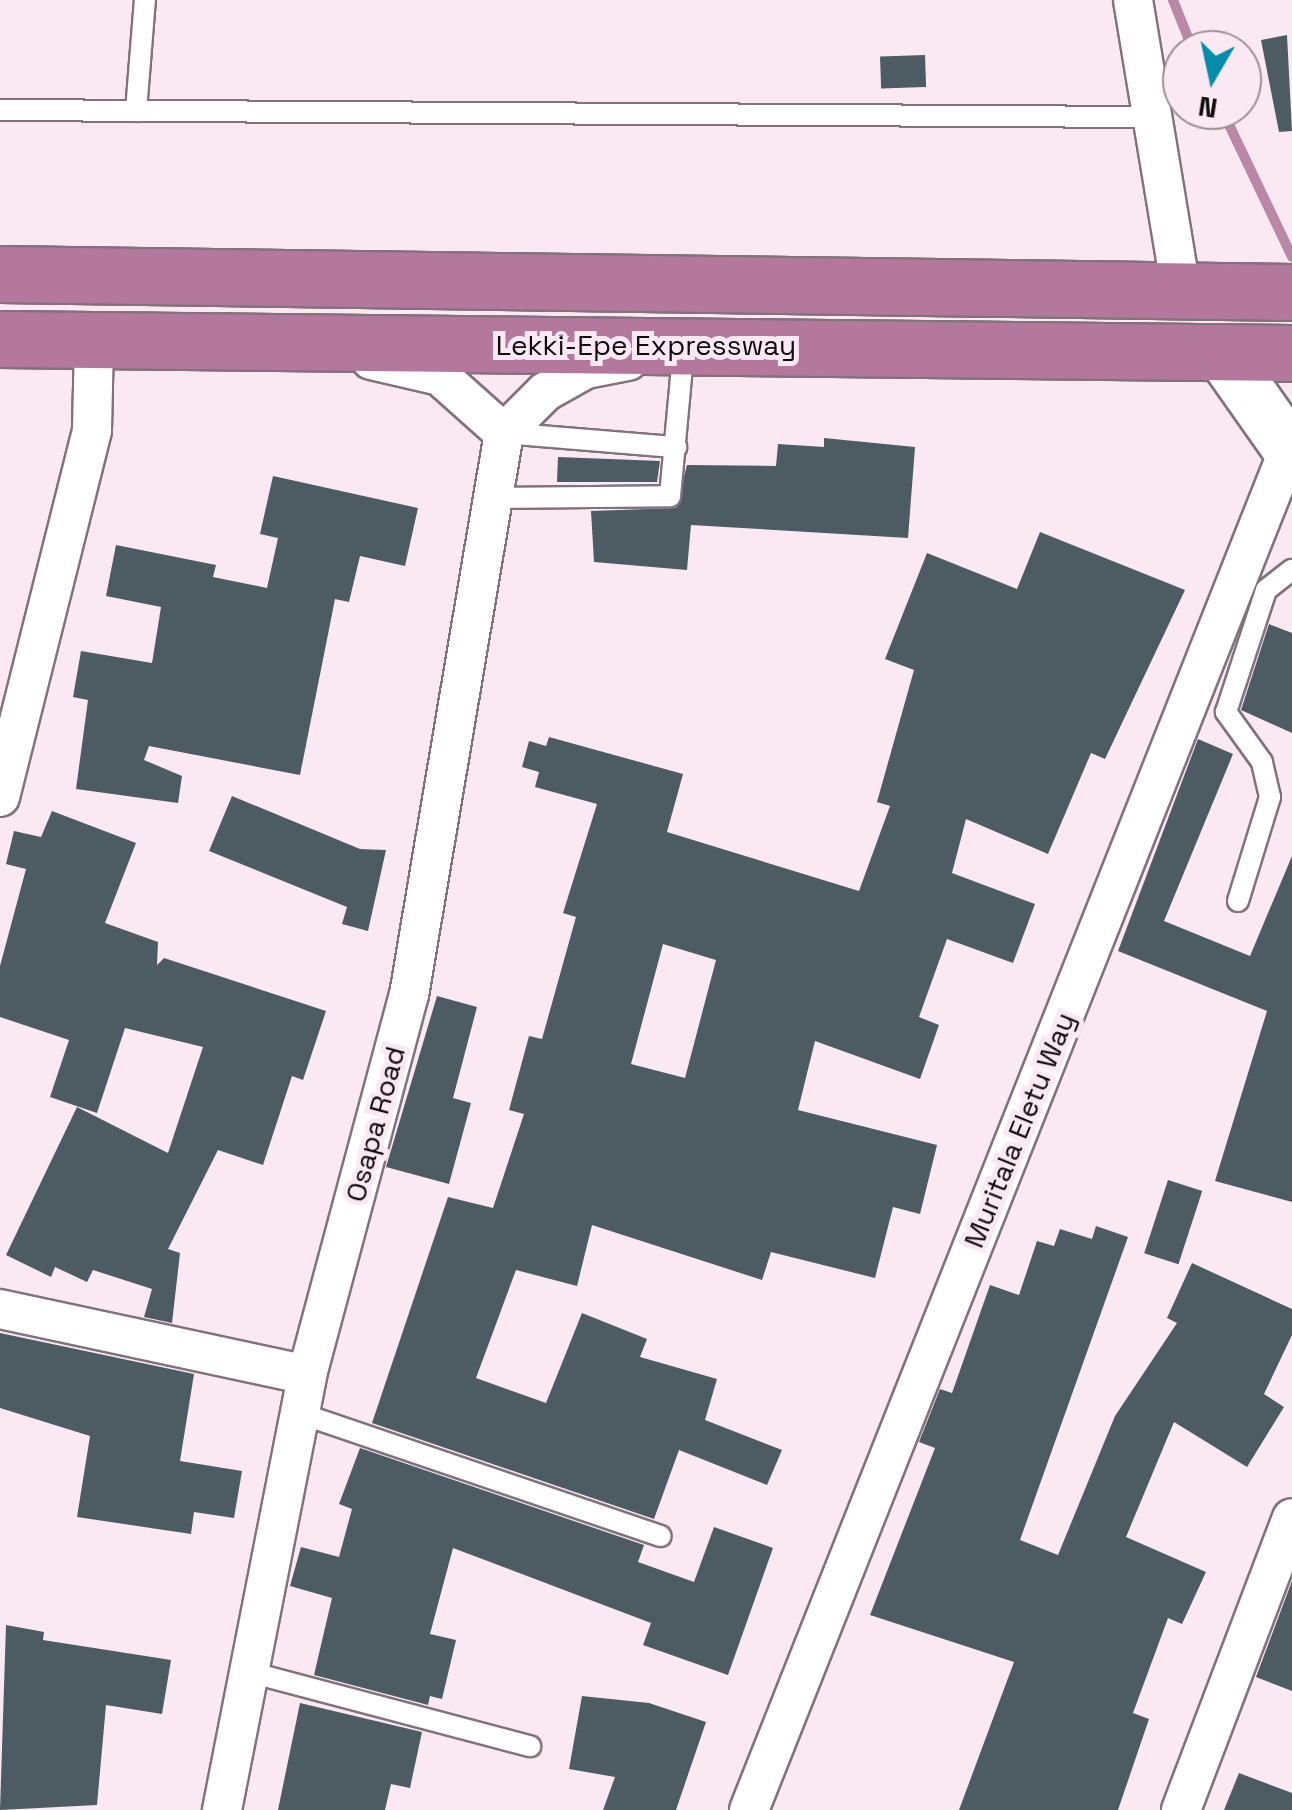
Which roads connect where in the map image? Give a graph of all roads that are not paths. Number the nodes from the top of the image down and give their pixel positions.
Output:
1 (145, 0) edge
2 (1133, 0) edge
3 (0, 110) edge
4 (136, 111) junction
5 (1157, 118) junction
6 (0, 274) edge
7 (1205, 290) junction
8 (1292, 292) edge
9 (0, 339) edge
10 (94, 341) junction
11 (689, 345) junction
12 (305, 346) junction
13 (1259, 353) edge
14 (504, 432) junction
15 (676, 447) junction
16 (1291, 451) edge
17 (493, 498) junction
18 (1292, 570) edge
19 (0, 798) edge
20 (1238, 901) dead end
21 (0, 1309) edge
22 (307, 1375) junction
23 (298, 1413) junction
24 (1292, 1518) edge
25 (661, 1536) dead end
26 (249, 1672) junction
27 (530, 1746) dead end
28 (222, 1810) edge
29 (749, 1810) edge
30 (1181, 1810) edge

1 - 4 lane
2 - 5 street
3 - 4 lane
4 - 5 lane
5 - 7 street
6 - 7 highway
7 - 8 highway
9 - 10 highway, Lekki-Epe Expressway
10 - 12 highway, Lekki-Epe Expressway
10 - 19 street
11 - 12 highway, Lekki-Epe Expressway
11 - 13 highway, Lekki-Epe Expressway
11 - 14 street
11 - 15 lane
12 - 14 street
13 - 16 street
14 - 15 lane
14 - 17 street, Osapa Road
15 - 17 lane
16 - 29 street, Muritala Eletu Way
17 - 22 street, Osapa Road
18 - 20 lane
21 - 22 street
22 - 23 street, Osapa Road
23 - 25 lane
23 - 26 street, Osapa Road
24 - 30 street
26 - 27 lane
26 - 28 street, Osapa Road

